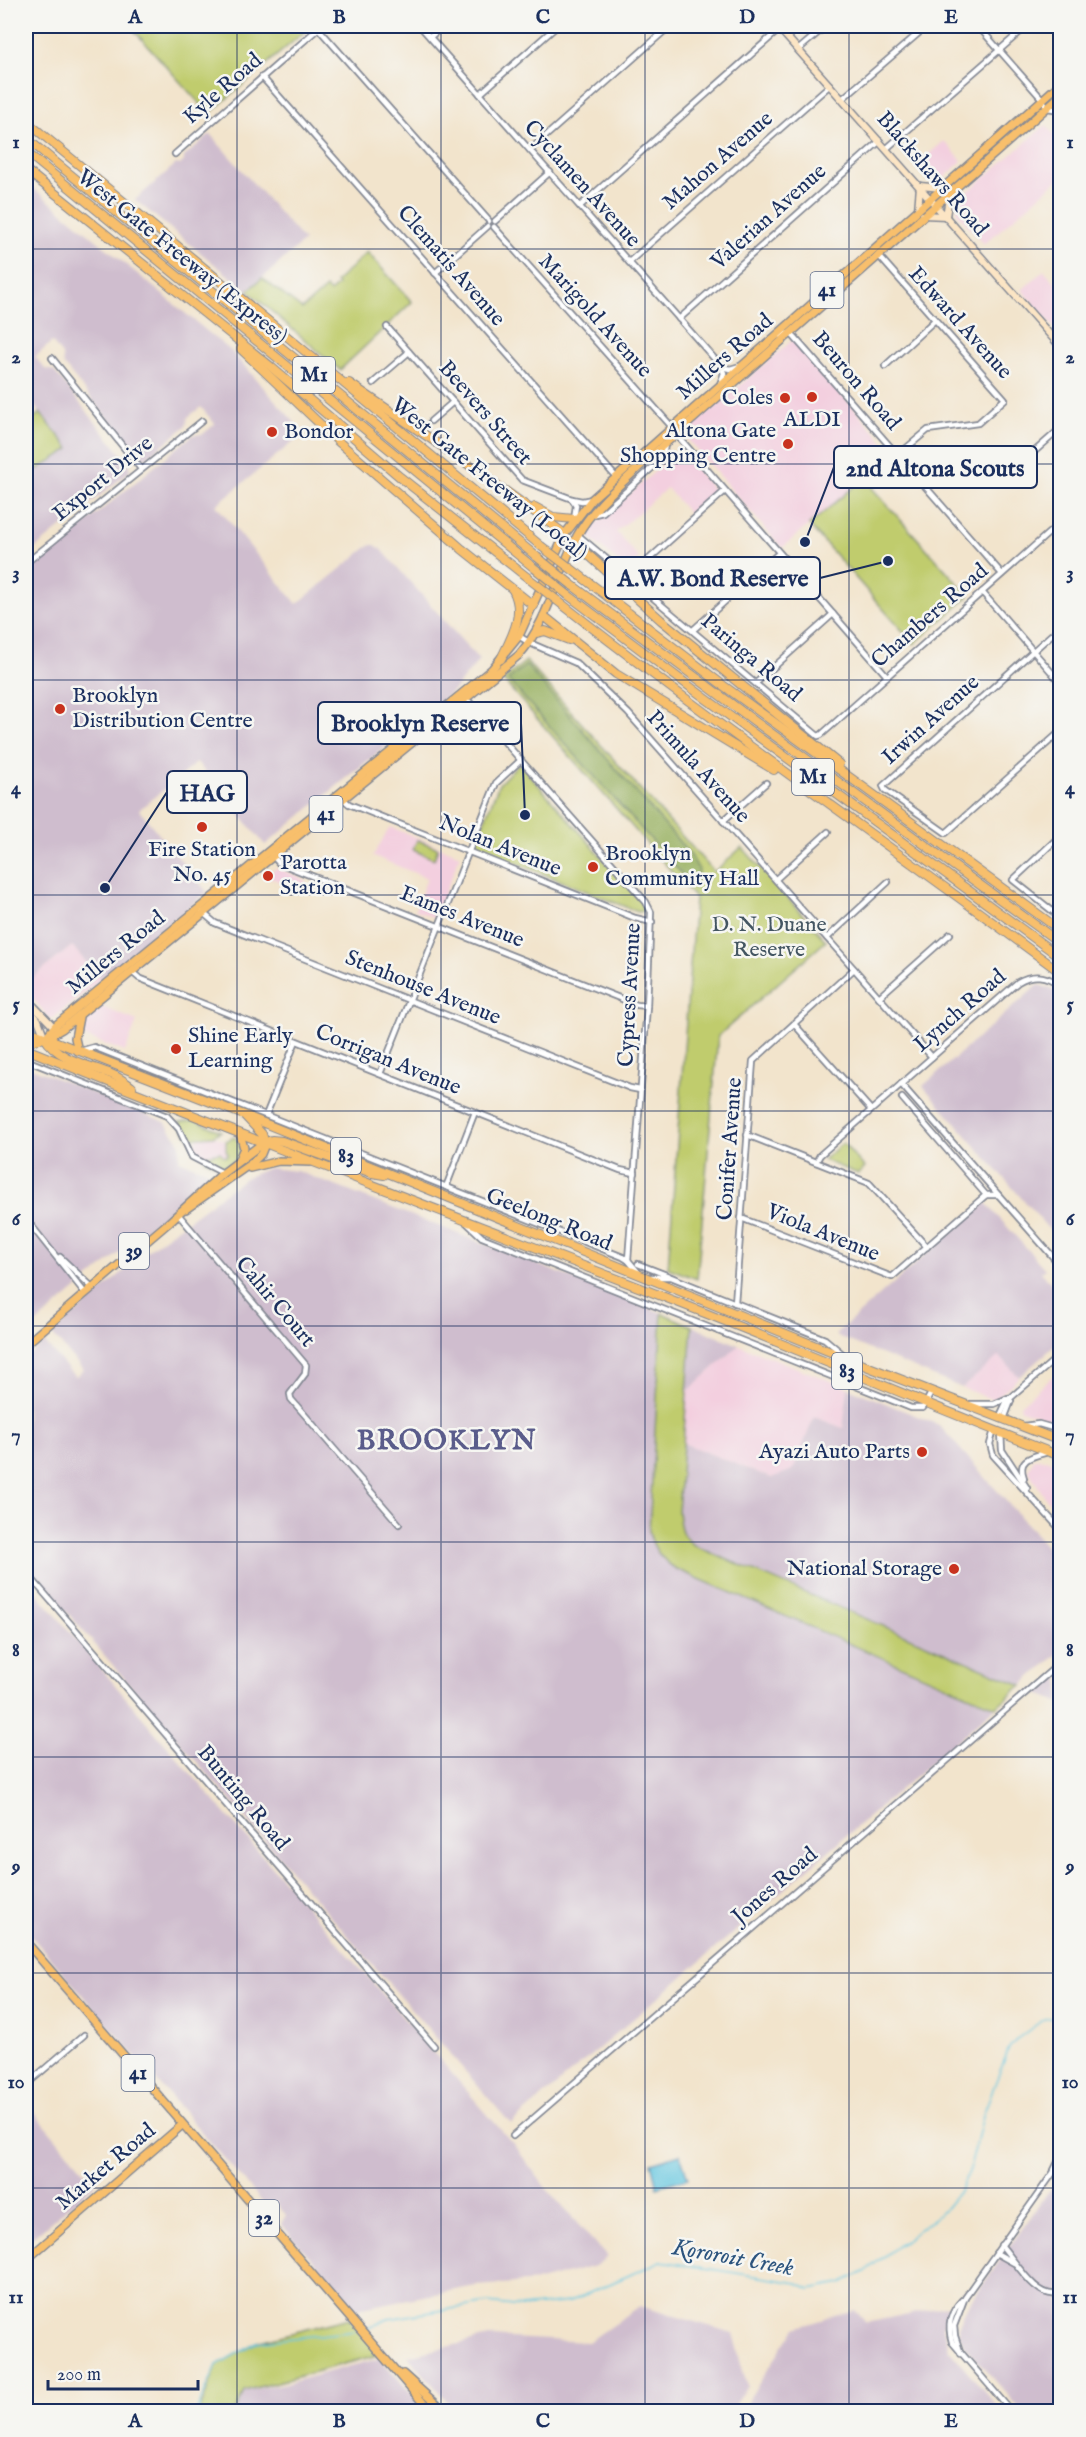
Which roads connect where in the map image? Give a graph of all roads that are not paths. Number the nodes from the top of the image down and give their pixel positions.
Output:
1 (420, 26) edge
2 (443, 26) edge
3 (557, 26) edge
4 (670, 26) edge
5 (826, 26) edge
6 (927, 26) edge
7 (978, 26) edge
8 (1027, 26) edge
9 (320, 27) edge
10 (779, 27) edge
11 (430, 37) junction
12 (799, 49) junction
13 (999, 50) junction
14 (262, 77) junction
15 (1060, 84) edge
16 (830, 85) junction
17 (480, 94) junction
18 (842, 99) junction
19 (1060, 99) edge
20 (1043, 100) junction
21 (1049, 106) junction
22 (1060, 110) edge
23 (26, 121) edge
24 (26, 138) edge
25 (880, 141) junction
26 (886, 148) junction
27 (530, 150) junction
28 (26, 152) edge
29 (174, 154) dead end
30 (26, 170) edge
31 (550, 172) junction
32 (920, 186) junction
33 (942, 188) junction
34 (950, 192) junction
35 (933, 201) junction
36 (580, 206) junction
37 (921, 212) junction
38 (946, 216) junction
39 (491, 224) junction
40 (879, 256) junction
41 (629, 262) junction
42 (435, 273) junction
43 (194, 306) junction
44 (679, 319) junction
45 (935, 320) junction
46 (387, 327) dead end
47 (790, 333) junction
48 (773, 338) junction
49 (1060, 346) edge
50 (409, 352) junction
51 (52, 358) dead end
52 (313, 359) junction
53 (720, 365) junction
54 (742, 365) junction
55 (885, 366) dead end
56 (373, 383) dead end
57 (720, 384) junction
58 (453, 402) junction
59 (202, 421) dead end
60 (431, 421) dead end
61 (1060, 429) edge
62 (674, 431) junction
63 (898, 455) junction
64 (141, 469) junction
65 (475, 469) junction
66 (616, 477) junction
67 (1001, 481) dead end
68 (725, 492) junction
69 (572, 499) junction
70 (592, 499) junction
71 (574, 519) junction
72 (1060, 523) edge
73 (565, 534) junction
74 (576, 539) junction
75 (779, 553) junction
76 (26, 563) edge
77 (1002, 574) junction
78 (629, 578) junction
79 (510, 586) junction
80 (981, 592) junction
81 (534, 606) junction
82 (833, 614) junction
83 (544, 616) junction
84 (1060, 627) edge
85 (693, 630) junction
86 (536, 633) junction
87 (516, 634) junction
88 (576, 642) junction
89 (530, 643) junction
90 (1034, 651) junction
91 (501, 659) joint
92 (887, 676) junction
93 (1060, 682) edge
94 (756, 683) junction
95 (464, 696) junction
96 (1060, 732) edge
97 (821, 735) joint
98 (521, 760) junction
99 (766, 783) dead end
100 (819, 796) junction
101 (341, 797) junction
102 (723, 821) junction
103 (828, 832) dead end
104 (1060, 836) edge
105 (949, 849) junction
106 (469, 852) junction
107 (271, 854) junction
108 (776, 879) junction
109 (888, 882) dead end
110 (201, 911) junction
111 (1060, 917) edge
112 (652, 922) junction
113 (439, 926) junction
114 (1060, 930) edge
115 (950, 934) dead end
116 (827, 938) junction
117 (1060, 943) edge
118 (1060, 957) edge
119 (854, 969) junction
120 (132, 972) junction
121 (1060, 972) edge
122 (1060, 985) edge
123 (879, 997) junction
124 (26, 998) edge
125 (410, 1000) junction
126 (647, 1006) junction
127 (26, 1008) edge
128 (77, 1012) junction
129 (794, 1024) junction
130 (54, 1027) junction
131 (26, 1030) edge
132 (46, 1038) junction
133 (26, 1041) edge
134 (296, 1041) junction
135 (26, 1049) edge
136 (79, 1051) junction
137 (932, 1058) junction
138 (26, 1060) edge
139 (380, 1074) junction
140 (901, 1084) junction
141 (640, 1090) junction
142 (140, 1093) junction
143 (902, 1098) dead end
144 (871, 1110) junction
145 (475, 1112) junction
146 (244, 1115) junction
147 (266, 1115) junction
148 (930, 1117) junction
149 (923, 1123) junction
150 (240, 1134) junction
151 (747, 1135) junction
152 (264, 1143) junction
153 (238, 1161) junction
154 (310, 1162) junction
155 (816, 1162) junction
156 (243, 1170) junction
157 (223, 1173) junction
158 (635, 1173) junction
159 (392, 1175) junction
160 (229, 1180) junction
161 (988, 1183) junction
162 (446, 1187) junction
163 (986, 1195) junction
164 (998, 1195) junction
165 (448, 1198) junction
166 (444, 1212) junction
167 (177, 1215) junction
168 (741, 1218) junction
169 (26, 1219) edge
170 (538, 1224) junction
171 (519, 1226) junction
172 (927, 1247) junction
173 (56, 1254) junction
174 (628, 1260) junction
175 (638, 1264) dead end
176 (1060, 1264) edge
177 (643, 1277) junction
178 (671, 1277) junction
179 (92, 1287) junction
180 (85, 1293) junction
181 (735, 1303) junction
182 (26, 1344) edge
183 (1060, 1355) edge
184 (848, 1359) junction
185 (932, 1391) junction
186 (1014, 1396) junction
187 (927, 1403) junction
188 (965, 1404) junction
189 (1001, 1418) junction
190 (1020, 1426) junction
191 (1060, 1430) edge
192 (998, 1432) junction
193 (1060, 1441) edge
194 (1050, 1452) junction
195 (1060, 1456) edge
196 (1032, 1497) junction
197 (399, 1524) dead end
198 (1060, 1529) edge
199 (26, 1572) edge
200 (1060, 1663) edge
201 (26, 1942) edge
202 (84, 2035) dead end
203 (434, 2046) dead end
204 (26, 2085) edge
205 (182, 2125) junction
206 (513, 2136) dead end
207 (1060, 2158) edge
208 (1060, 2165) edge
209 (1053, 2173) junction
210 (1002, 2245) junction
211 (996, 2253) junction
212 (26, 2260) edge
213 (1016, 2264) junction
214 (1060, 2293) edge
215 (387, 2361) junction
216 (431, 2412) edge
217 (445, 2412) edge
218 (1012, 2412) edge

1 - 11 street, Cyclamen Avenue
2 - 11 street
3 - 17 street
4 - 27 street
5 - 12 street
6 - 18 street
7 - 13 street
8 - 13 street
9 - 14 street, Kyle Road
9 - 39 street, Marigold Avenue
10 - 12 main road, Blackshaws Road
10 - 36 street
11 - 17 street, Cyclamen Avenue
12 - 16 main road, Blackshaws Road
13 - 20 street
13 - 26 street
14 - 29 street, Kyle Road
14 - 42 street, Clematis Avenue
15 - 20 main road, Millers Road / 41
16 - 18 main road, Blackshaws Road
16 - 41 street, Mahon Avenue
17 - 27 street, Cyclamen Avenue
18 - 25 main road, Blackshaws Road
19 - 21 main road, Millers Road / 41
20 - 21 street
20 - 33 main road, Millers Road / 41
21 - 22 street
21 - 34 main road, Millers Road / 41
23 - 52 highway, West Gate Freeway (Local) / M1
24 - 117 highway, West Gate Freeway (Express) / M1, bridge
25 - 26 main road, Blackshaws Road
25 - 44 street, Valerian Avenue
26 - 32 main road, Blackshaws Road
27 - 31 street, Cyclamen Avenue
28 - 118 highway, West Gate Freeway (Express) / M1, bridge
30 - 43 highway, M1
31 - 36 street, Cyclamen Avenue
31 - 39 street
32 - 33 main road
32 - 35 main road, Blackshaws Road
32 - 37 main road
33 - 35 main road, Millers Road / 41
34 - 35 main road, Millers Road / 41
34 - 38 main road
35 - 37 main road, Millers Road / 41
35 - 38 main road, Blackshaws Road
36 - 41 street, Cyclamen Avenue
37 - 38 main road
37 - 40 main road, Millers Road / 41
37 - 48 main road, Millers Road / 41
38 - 49 main road, Blackshaws Road
39 - 42 street
39 - 62 street, Marigold Avenue
40 - 45 street, Edward Avenue
40 - 47 main road, Millers Road / 41
41 - 44 street, Cyclamen Avenue
42 - 66 street, Clematis Avenue
43 - 79 highway
43 - 100 highway, M1, bridge
44 - 53 street, Cyclamen Avenue
45 - 55 street
45 - 63 street, Edward Avenue
46 - 50 street, Beevers Street
47 - 48 street, Beuron Road
47 - 62 main road, Millers Road / 41
47 - 63 street, Beuron Road
48 - 54 main road, Millers Road / 41
50 - 56 street
50 - 58 street, Beevers Street
51 - 64 street
52 - 65 highway
52 - 105 highway, West Gate Freeway (Local) / M1, bridge
53 - 54 street
53 - 57 street
54 - 57 main road, Millers Road / 41
57 - 62 main road, Millers Road / 41
58 - 60 street
58 - 69 street, Beevers Street
59 - 64 street, Export Drive
61 - 67 street
62 - 66 main road, Millers Road / 41
62 - 68 street, Marigold Avenue
62 - 74 main road, Millers Road / 41
63 - 77 street, Beuron Road
64 - 76 street, Export Drive
65 - 71 highway
65 - 73 highway
66 - 70 main road, Millers Road / 41
68 - 75 street, Marigold Avenue
68 - 78 street
69 - 70 street, Beevers Street
69 - 71 street
70 - 71 main road, Millers Road / 41
71 - 73 main road, Millers Road / 41
72 - 77 street, Chambers Road
73 - 74 main road
73 - 81 main road, Millers Road / 41
74 - 78 street, Paringa Road
74 - 83 main road, Millers Road / 41
74 - 105 highway
75 - 82 street, Marigold Avenue
75 - 85 street
77 - 80 street, Chambers Road
78 - 85 street, Paringa Road
79 - 81 highway
79 - 87 highway
80 - 90 street
80 - 92 street, Chambers Road
81 - 83 main road
81 - 87 main road, Millers Road / 41
82 - 92 street, Marigold Avenue
82 - 94 street
83 - 86 main road, Millers Road / 41
83 - 88 highway
84 - 90 street, Irwin Avenue
85 - 94 street, Paringa Road
86 - 88 highway
86 - 89 main road, Millers Road / 41
87 - 89 street, Primula Avenue
87 - 91 highway
88 - 100 highway
89 - 95 main road, Millers Road / 41
89 - 102 street, Primula Avenue
90 - 93 street
90 - 96 street, Irwin Avenue
91 - 95 main road, Millers Road / 41
92 - 97 street, Chambers Road
94 - 97 street, Paringa Road
95 - 98 street, Cypress Avenue
95 - 101 main road, Millers Road / 41
98 - 106 street
98 - 112 street, Cypress Avenue
99 - 102 street
100 - 121 highway, M1
101 - 106 street, Nolan Avenue
101 - 107 main road, Millers Road / 41
102 - 108 street, Primula Avenue
103 - 108 street
104 - 111 street
105 - 114 highway, West Gate Freeway (Local) / M1
106 - 112 street, Nolan Avenue
106 - 113 street
107 - 110 main road, Millers Road / 41
107 - 113 street, Eames Avenue
108 - 116 street, Primula Avenue
109 - 116 street
110 - 120 main road, Millers Road / 41
110 - 125 street, Stenhouse Avenue
110 - 128 main road, Millers Road / 41
112 - 126 street, Cypress Avenue
113 - 125 street
113 - 126 street, Eames Avenue
115 - 123 street
116 - 119 street, Primula Avenue
119 - 123 street, Primula Avenue
119 - 129 street, Conifer Avenue
120 - 128 main road, Millers Road / 41
120 - 134 street, Corrigan Avenue
122 - 137 street, Lynch Road
123 - 137 street, Primula Avenue
124 - 130 main road
125 - 139 street
125 - 141 street, Stenhouse Avenue
126 - 141 street, Cypress Avenue
127 - 132 main road
128 - 130 main road, Millers Road / 41
128 - 132 main road, Millers Road
128 - 136 main road
129 - 144 street
129 - 151 street, Conifer Avenue
130 - 132 main road, Millers Road / 41
131 - 132 highway, Geelong Road
132 - 133 highway
132 - 136 highway, Geelong Road
132 - 142 highway
134 - 139 street, Corrigan Avenue
134 - 147 street
135 - 142 highway, Geelong Road
136 - 146 highway, Geelong Road
136 - 147 street
137 - 140 street, Lynch Road
138 - 157 street
139 - 145 street, Corrigan Avenue
140 - 144 street, Lynch Road
140 - 148 street
141 - 158 street, Cypress Avenue
142 - 150 highway, Geelong Road
143 - 149 street
144 - 155 street, Lynch Road
145 - 158 street, Corrigan Avenue
145 - 162 street
146 - 152 highway
146 - 159 highway, Geelong Road / 83
147 - 162 street
148 - 149 street
148 - 161 street
149 - 163 street
150 - 152 highway, Geelong Road / 83
150 - 153 main road
151 - 155 street
151 - 168 street, Conifer Avenue
152 - 153 main road, 39
152 - 154 highway, Geelong Road / 83
152 - 156 main road, 39
152 - 159 highway
153 - 157 main road, 39
154 - 156 main road, 39
154 - 166 highway, Geelong Road / 83
155 - 172 street
156 - 160 main road, 39
157 - 160 main road
157 - 167 main road, 39
158 - 174 street, Cypress Avenue
159 - 165 highway, Geelong Road / 83
160 - 167 main road, 39
161 - 163 street
161 - 164 street
162 - 170 street
163 - 164 street
163 - 172 street
164 - 176 street
165 - 166 highway
165 - 171 highway, Geelong Road / 83
166 - 187 highway, Geelong Road / 83
167 - 179 main road, 39
167 - 197 street, Cahir Court
168 - 172 street, Viola Avenue
168 - 181 street, Conifer Avenue
169 - 173 street
170 - 171 street
170 - 174 street
171 - 177 highway, Geelong Road / 83
173 - 179 street
173 - 180 street
174 - 177 street
175 - 178 street
177 - 178 street
177 - 184 highway, Geelong Road / 83
178 - 181 street
179 - 180 main road, 39
180 - 182 main road, 39
181 - 184 street
183 - 186 street
184 - 185 highway, Geelong Road / 83
185 - 187 street
185 - 188 highway, Geelong Road / 83
186 - 188 street
186 - 189 street
187 - 192 highway, Geelong Road / 83
188 - 189 highway, Geelong Road / 83
189 - 190 highway, Geelong Road / 83
189 - 192 highway
190 - 191 street
190 - 193 highway, Geelong Road / 83
192 - 194 highway, Geelong Road / 83
192 - 196 street
192 - 196 street
194 - 195 highway, Geelong Road / 83
194 - 196 street
196 - 198 street
199 - 203 street, Bunting Road
200 - 206 street, Jones Road
201 - 205 main road, 41
202 - 204 street
205 - 212 main road, Market Road
205 - 215 main road, 32
207 - 209 street
208 - 209 street
209 - 210 street
210 - 211 street
210 - 213 street
211 - 213 street
211 - 218 street
213 - 214 street
215 - 216 main road, 32
215 - 217 main road, 32

